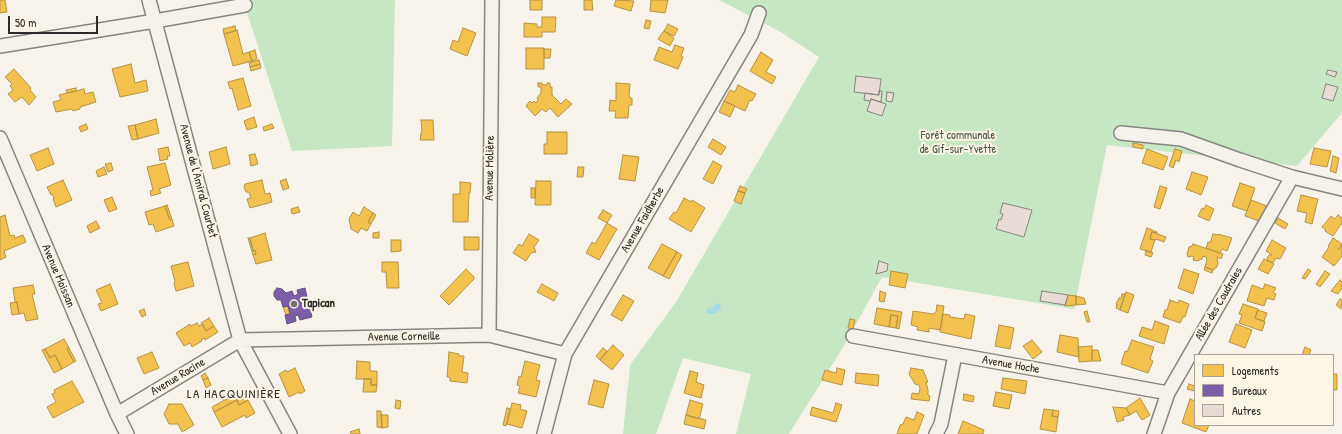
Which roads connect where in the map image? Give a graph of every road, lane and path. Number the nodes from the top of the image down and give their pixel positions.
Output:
1 (149, 0) edge
2 (492, 0) edge
3 (245, 5) dead end
4 (759, 13) dead end
5 (155, 21) junction
6 (0, 46) edge
7 (1121, 133) dead end
8 (0, 138) edge
9 (1292, 177) junction
10 (1342, 189) edge
11 (489, 335) junction
12 (853, 336) dead end
13 (240, 340) junction
14 (565, 354) junction
15 (955, 355) junction
16 (1168, 393) junction
17 (116, 414) junction
18 (127, 434) edge
19 (290, 434) edge
20 (544, 434) edge
21 (936, 434) edge
22 (1154, 434) edge

1 - 5 street, Avenue de l'Amiral Courbet
2 - 11 street, Avenue Molière
3 - 5 street
4 - 14 street, Avenue Faidherbe
5 - 6 street
5 - 13 street, Avenue de l'Amiral Courbet
7 - 9 street
8 - 17 street, Avenue Moissan
9 - 10 street
9 - 16 street, Allée des Coudraies
11 - 13 street, Avenue Corneille
11 - 14 street, Avenue Corneille
12 - 15 street, Avenue Hoche
13 - 17 street, Avenue Racine
13 - 19 street, Avenue de l'Amiral Courbet
14 - 20 street, Avenue Faidherbe
15 - 16 street, Avenue Hoche
15 - 21 street
16 - 22 street, Allée des Coudraies
17 - 18 street, Avenue Moissan

